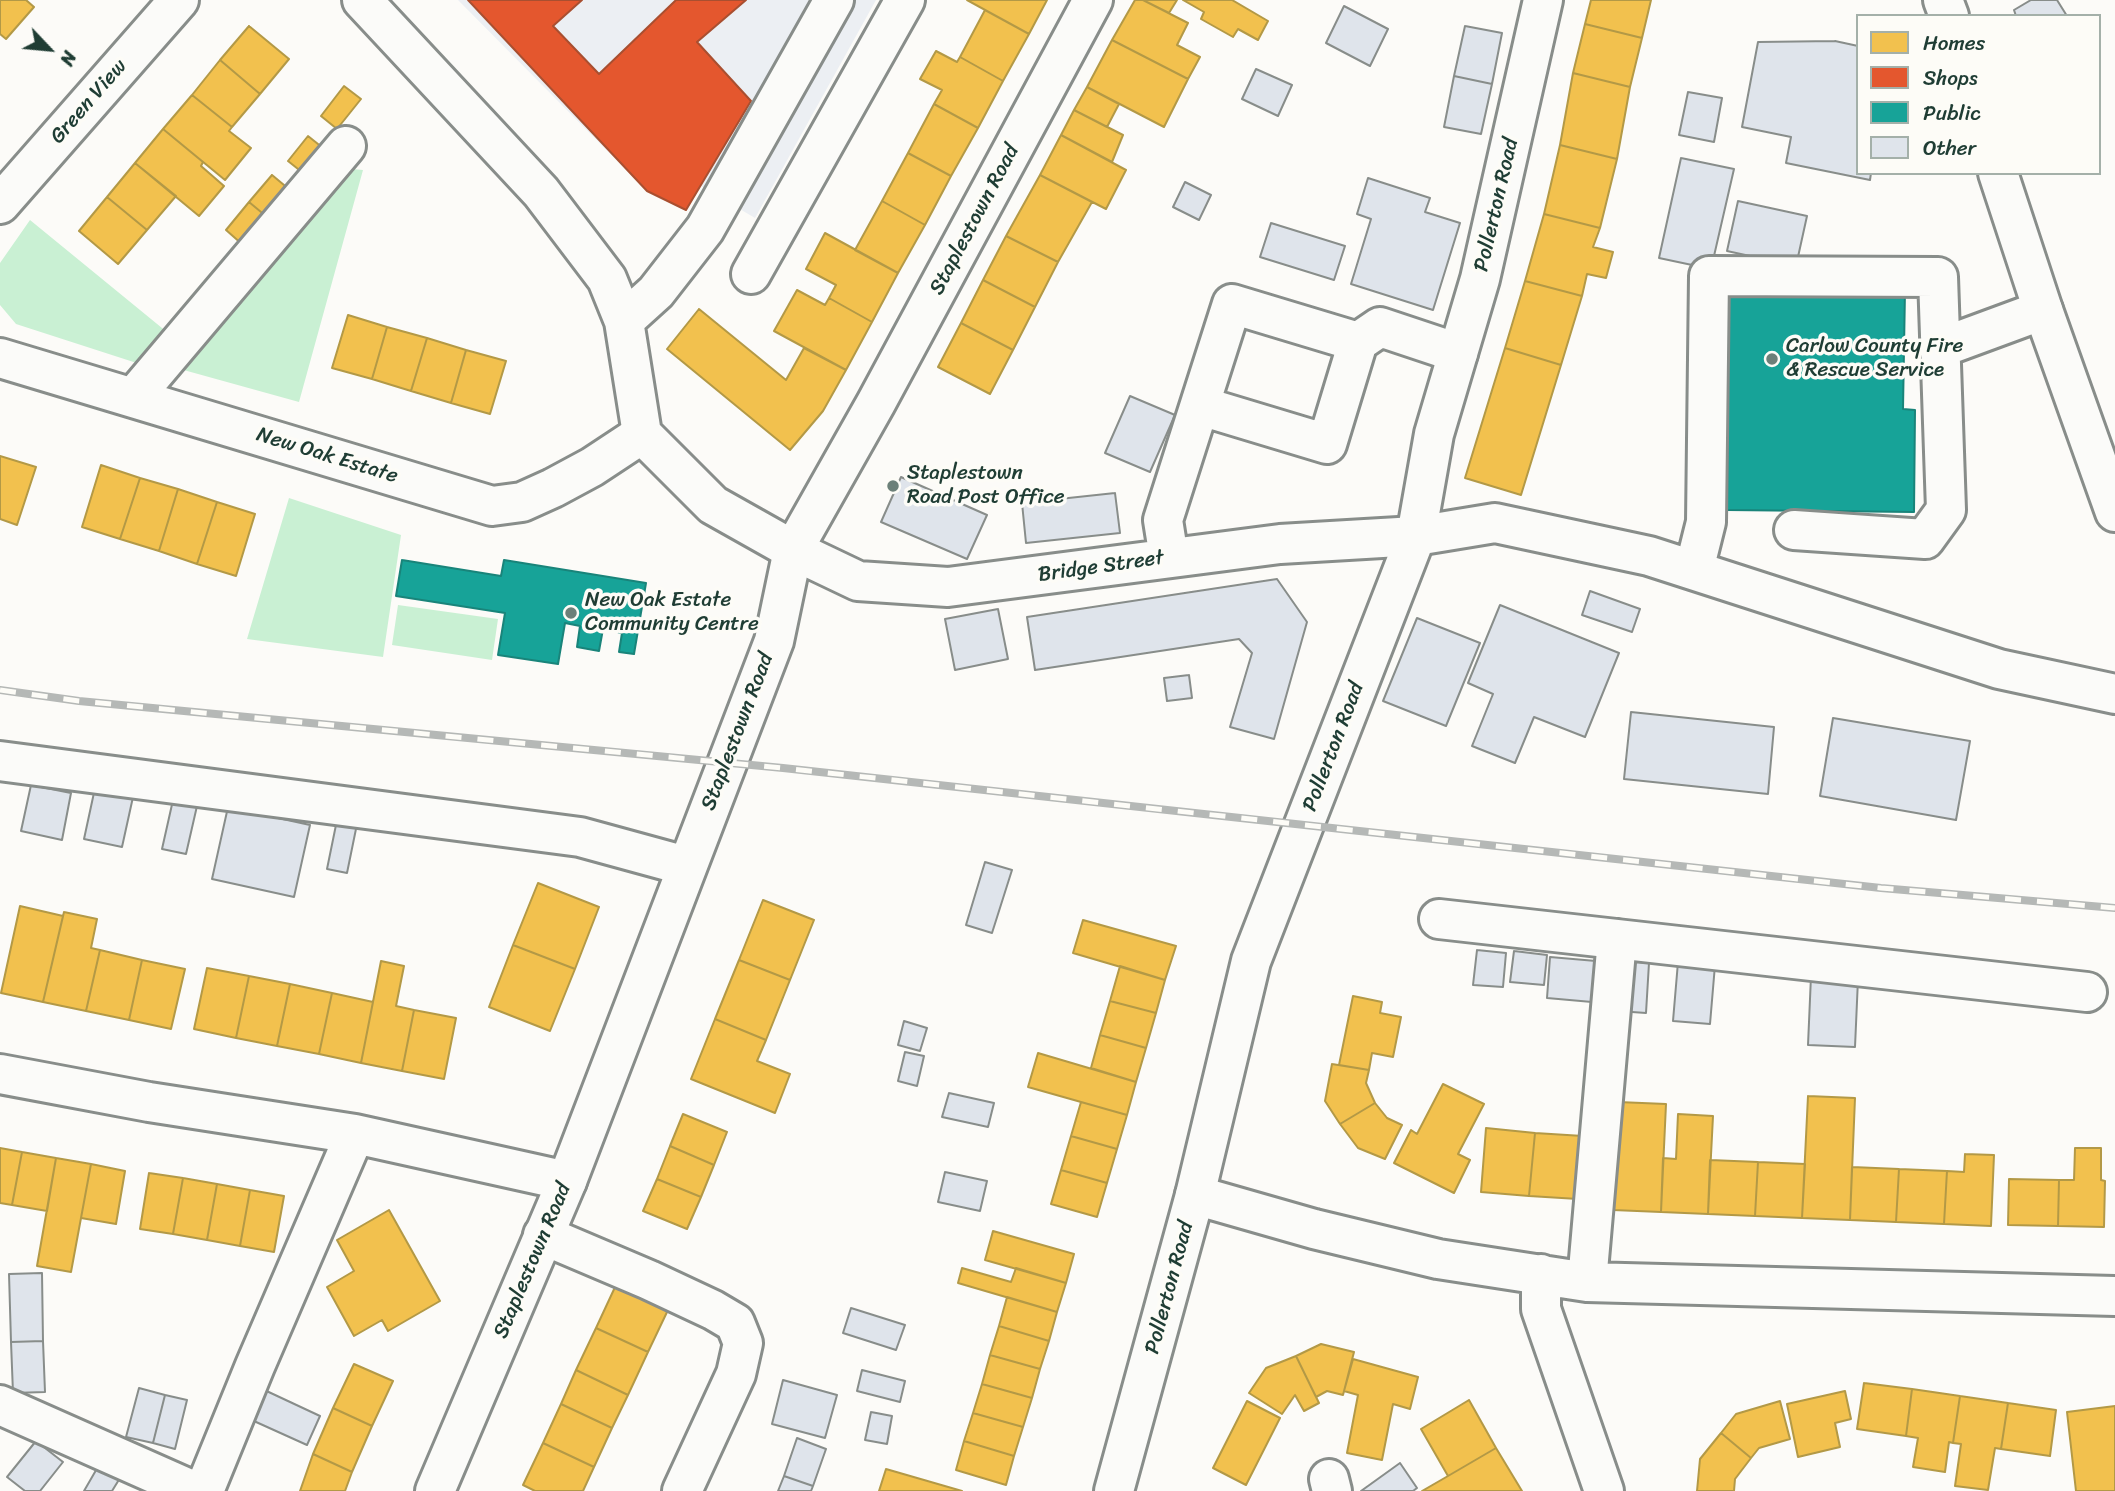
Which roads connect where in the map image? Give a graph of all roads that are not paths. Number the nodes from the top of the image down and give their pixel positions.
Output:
1 (179, 0) edge
2 (362, 0) edge
3 (834, 0) edge
4 (905, 0) edge
5 (1093, 0) edge
6 (1543, 0) edge
7 (346, 146) dead end
8 (1999, 175) edge
9 (0, 204) edge
10 (751, 275) dead end
11 (2043, 310) junction
12 (624, 321) junction
13 (1357, 342) junction
14 (1940, 348) junction
15 (1458, 353) junction
16 (0, 358) edge
17 (132, 398) junction
18 (1201, 406) junction
19 (642, 434) junction
20 (2115, 512) edge
21 (1794, 530) dead end
22 (1416, 536) junction
23 (793, 550) junction
24 (1169, 558) junction
25 (1694, 570) junction
26 (2115, 694) edge
27 (0, 761) edge
28 (686, 866) junction
29 (1439, 919) dead end
30 (1617, 939) junction
31 (2087, 992) dead end
32 (0, 1074) edge
33 (355, 1134) junction
34 (566, 1181) junction
35 (1195, 1195) junction
36 (544, 1235) junction
37 (1541, 1274) junction
38 (1587, 1282) junction
39 (2115, 1296) edge
40 (0, 1405) edge
41 (194, 1491) edge
42 (204, 1491) edge
43 (435, 1491) edge
44 (682, 1491) edge
45 (1114, 1491) edge
46 (1605, 1491) edge

1 - 9 street, Green View
2 - 12 street
3 - 12 street
4 - 10 street
5 - 23 street, Staplestown Road
6 - 15 street, Pollerton Road
7 - 17 street
8 - 11 street
11 - 14 street
11 - 20 street
12 - 19 street
13 - 15 street
13 - 18 street
13 - 18 street
14 - 21 street
14 - 25 street
15 - 22 street, Pollerton Road
16 - 17 street, New Oak Estate
17 - 19 street, New Oak Estate
18 - 24 street
19 - 23 street, Bridge Street
22 - 24 street, Bridge Street
22 - 25 street, Bridge Street
22 - 35 street, Pollerton Road
23 - 24 street, Bridge Street
23 - 28 street, Staplestown Road
25 - 26 street, Bridge Street
27 - 28 street
28 - 34 street, Staplestown Road
29 - 30 street
30 - 31 street
30 - 38 street
32 - 33 street
33 - 34 street
33 - 42 street
34 - 36 street, Staplestown Road
35 - 37 street
35 - 45 street, Pollerton Road
36 - 43 street, Staplestown Road
36 - 44 street
37 - 38 street
37 - 46 street
38 - 39 street
40 - 41 street

